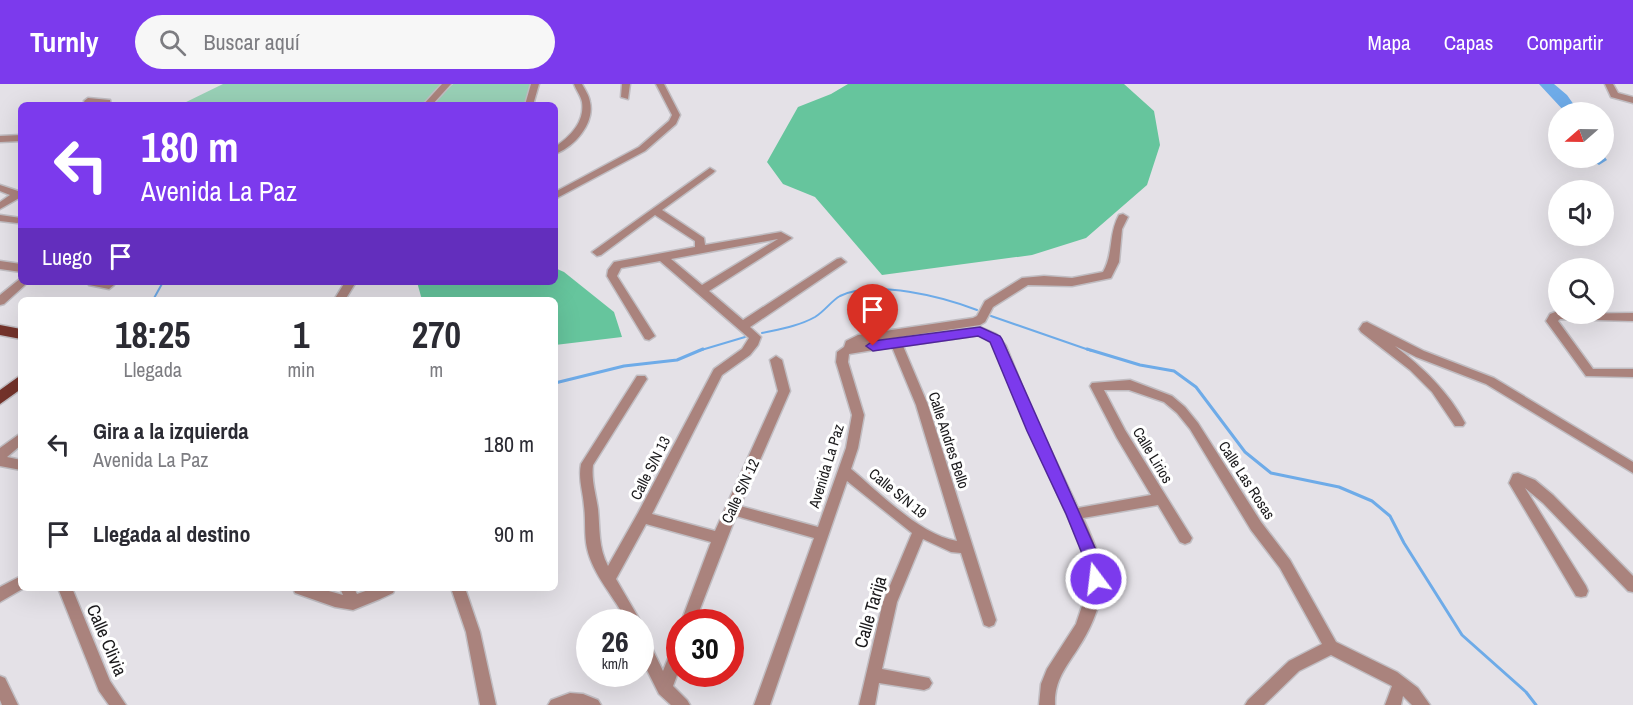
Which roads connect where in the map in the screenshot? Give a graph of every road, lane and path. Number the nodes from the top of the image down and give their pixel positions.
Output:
1 (447, 84) edge
2 (535, 84) edge
3 (578, 84) edge
4 (626, 84) edge
5 (660, 84) edge
6 (1609, 84) edge
7 (625, 97) dead end
8 (1633, 100) edge
9 (88, 101) dead end
10 (107, 102) edge
11 (430, 102) edge
12 (530, 102) edge
13 (18, 138) edge
14 (0, 139) edge
15 (558, 149) edge
16 (710, 171) dead end
17 (0, 188) edge
18 (18, 193) edge
19 (18, 194) edge
20 (558, 194) edge
21 (0, 206) edge
22 (656, 211) junction
23 (1123, 217) dead end
24 (0, 218) edge
25 (17, 220) dead end
26 (700, 249) junction
27 (597, 252) dead end
28 (662, 257) junction
29 (841, 262) dead end
30 (0, 265) edge
31 (18, 268) edge
32 (18, 285) edge
33 (702, 290) junction
34 (0, 301) edge
35 (1633, 317) edge
36 (0, 320) edge
37 (18, 323) edge
38 (743, 326) junction
39 (0, 330) edge
40 (18, 333) edge
41 (649, 336) dead end
42 (896, 343) junction
43 (849, 349) junction
44 (776, 360) dead end
45 (1633, 374) edge
46 (641, 379) dead end
47 (18, 383) edge
48 (1096, 386) joint
49 (18, 395) edge
50 (0, 398) edge
51 (0, 410) edge
52 (1459, 423) dead end
53 (18, 440) edge
54 (0, 455) edge
55 (0, 461) edge
56 (18, 464) edge
57 (1633, 468) edge
58 (845, 472) junction
59 (1160, 499) junction
60 (732, 509) junction
61 (1074, 514) junction
62 (644, 517) junction
63 (919, 532) junction
64 (821, 534) junction
65 (718, 538) junction
66 (1185, 538) dead end
67 (966, 548) junction
68 (609, 577) junction
69 (18, 584) edge
70 (1633, 586) edge
71 (66, 591) edge
72 (309, 591) edge
73 (348, 591) edge
74 (383, 591) edge
75 (459, 591) edge
76 (1581, 591) dead end
77 (0, 595) edge
78 (353, 603) junction
79 (628, 609) edge
80 (693, 609) edge
81 (989, 620) dead end
82 (1331, 647) junction
83 (654, 668) edge
84 (873, 675) junction
85 (0, 683) edge
86 (924, 683) dead end
87 (666, 684) edge
88 (1401, 684) junction
89 (664, 689) junction
90 (10, 705) edge
91 (118, 705) edge
92 (488, 705) edge
93 (556, 705) edge
94 (593, 705) edge
95 (682, 705) edge
96 (762, 705) edge
97 (867, 705) edge
98 (1047, 705) edge
99 (1253, 705) edge
100 (1393, 705) edge
101 (1422, 705) edge

1 - 11 street
2 - 12 street
3 - 15 street
4 - 7 street
5 - 20 street
6 - 8 street
9 - 10 street
13 - 14 street
16 - 22 street
17 - 18 street
19 - 21 street
22 - 26 street
22 - 27 street
23 - 43 street
24 - 25 street
26 - 28 street
26 - 33 street
28 - 33 street
28 - 41 street
29 - 38 street
30 - 31 street
32 - 34 street
33 - 38 street
35 - 45 street
36 - 37 main road
38 - 62 street, Calle S/N 13
39 - 40 main road
42 - 43 street
42 - 61 street
42 - 67 street, Calle Andres Bello
43 - 58 street, Avenida La Paz
44 - 60 street, Calle S/N 12
46 - 68 street
47 - 50 main road
48 - 59 street, Calle Lirios
48 - 82 street, Calle Las Rosas
49 - 51 main road
52 - 57 street
53 - 54 street
55 - 56 street
58 - 63 street, Calle S/N 19
58 - 64 street, Avenida La Paz
59 - 61 street
59 - 66 street, Calle Lirios
60 - 64 street
60 - 65 street, Calle S/N 12
61 - 98 street
62 - 65 street
62 - 68 street, Calle S/N 13
63 - 67 street, Calle S/N 19
63 - 84 street, Calle Tarija
64 - 96 street, Avenida La Paz
65 - 80 street, Calle S/N 12
67 - 81 street, Calle Andres Bello
68 - 79 street
69 - 77 street
70 - 76 street
71 - 91 street, Calle Clivia
72 - 78 street
73 - 78 street
74 - 78 street
75 - 92 street
82 - 88 street
82 - 99 street
83 - 89 street
84 - 86 street
84 - 97 street, Calle Tarija
85 - 90 street
87 - 89 street
88 - 100 street
88 - 101 street
89 - 95 street
93 - 94 street

